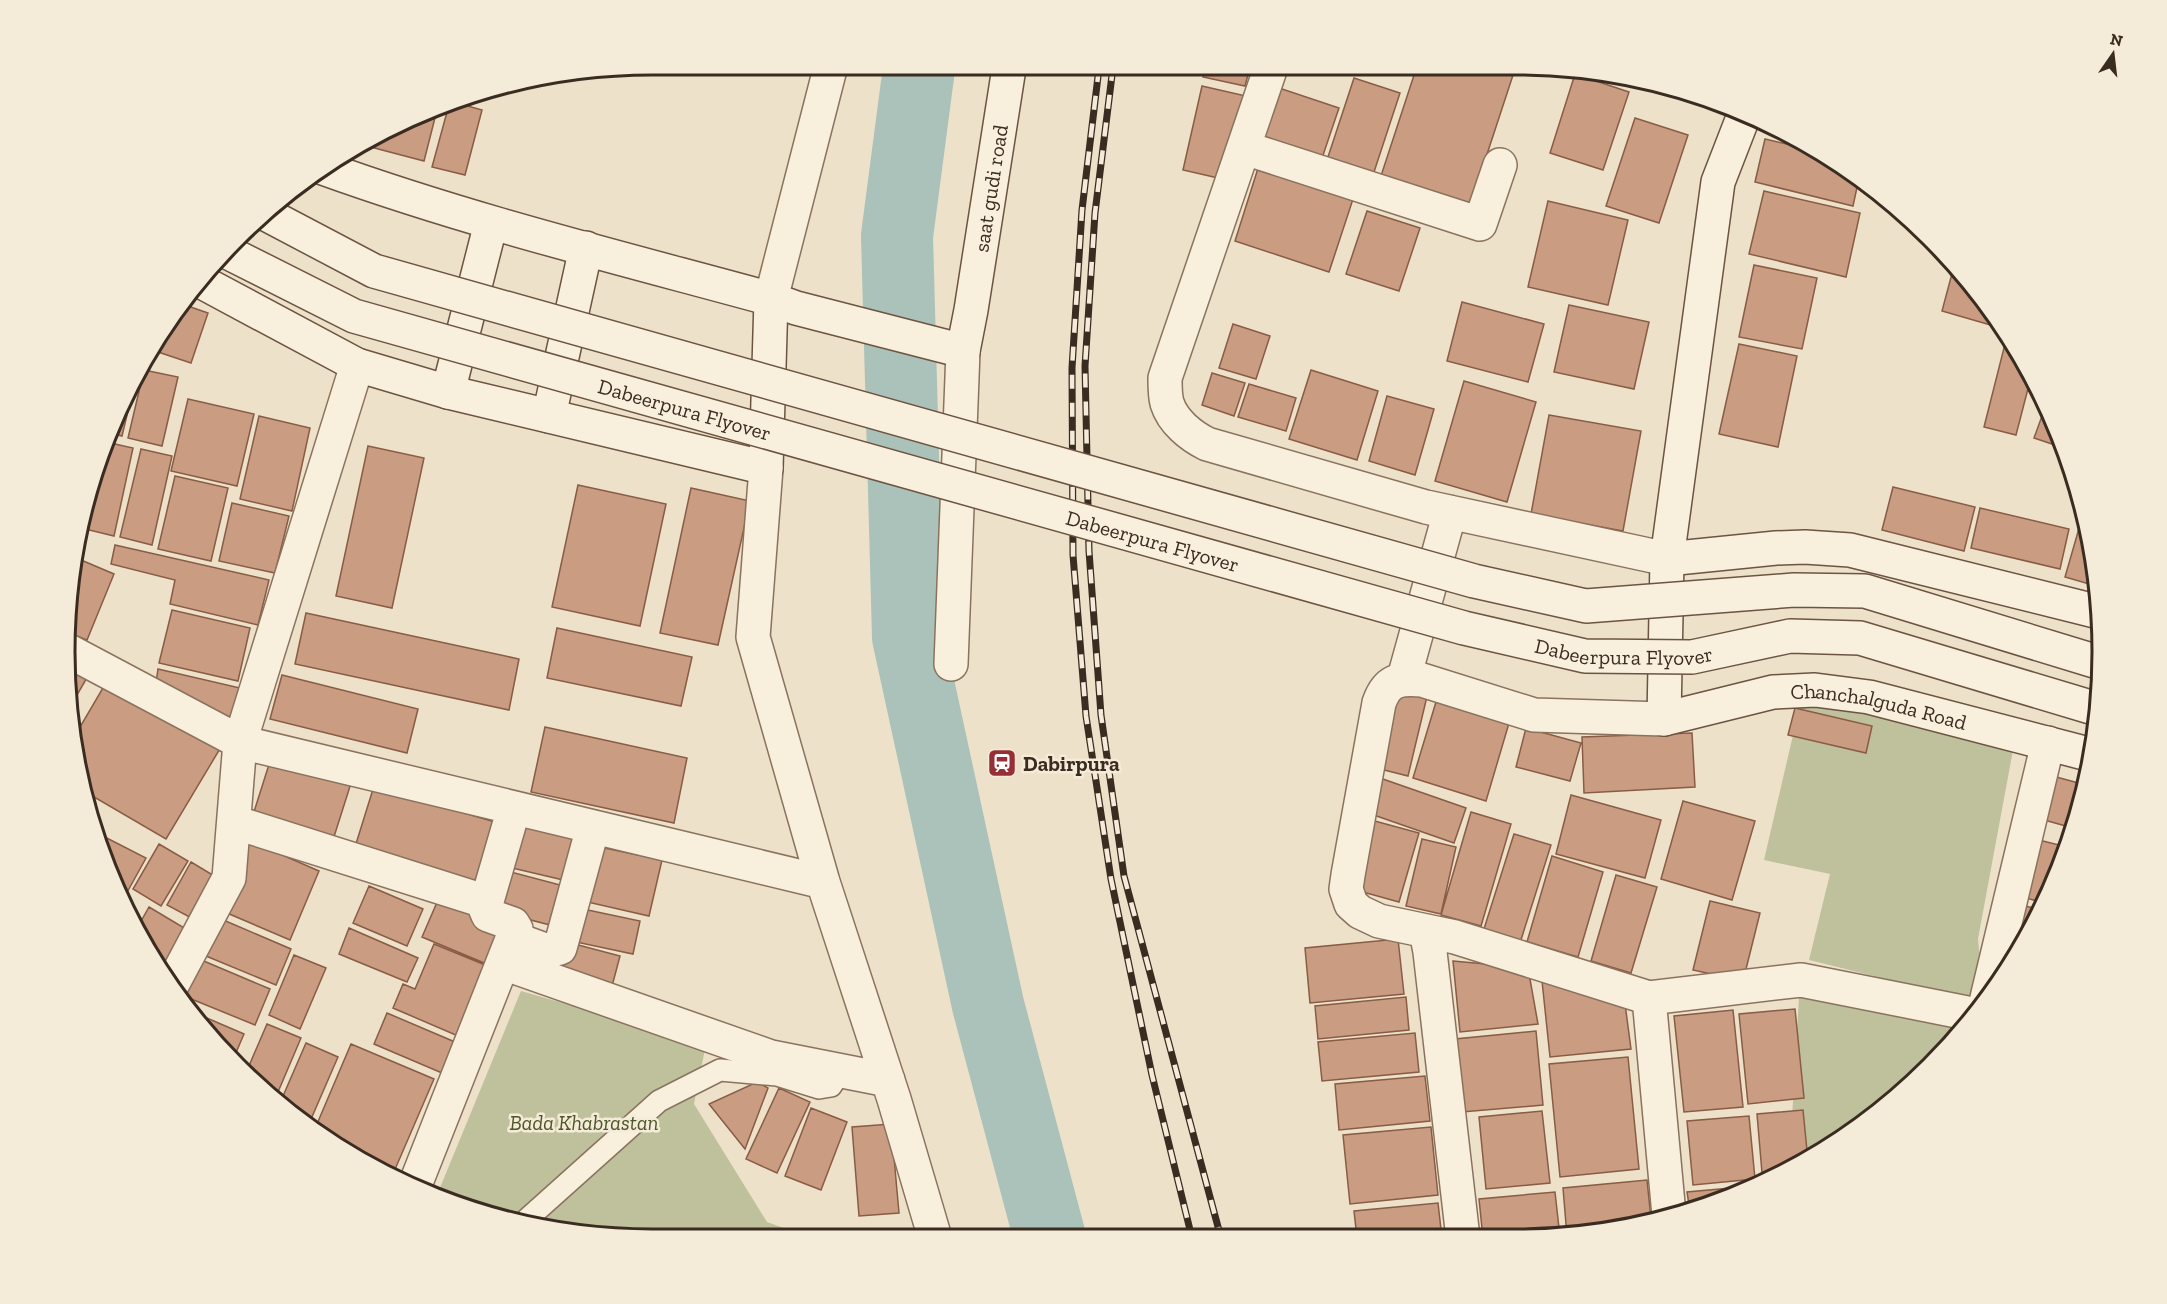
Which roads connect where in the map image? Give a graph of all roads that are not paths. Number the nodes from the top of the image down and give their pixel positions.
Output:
1 (829, 75) edge
2 (1008, 75) edge
3 (1268, 75) edge
4 (1741, 121) edge
5 (1245, 148) junction
6 (1500, 165) dead end
7 (332, 171) edge
8 (273, 218) edge
9 (491, 223) junction
10 (586, 248) junction
11 (234, 255) edge
12 (207, 285) edge
13 (784, 303) junction
14 (956, 349) junction
15 (357, 365) junction
16 (448, 392) junction
17 (549, 416) junction
18 (766, 468) junction
19 (1450, 512) junction
20 (1667, 560) junction
21 (2091, 610) edge
22 (75, 654) edge
23 (2092, 660) edge
24 (951, 664) dead end
25 (1404, 678) junction
26 (2089, 707) edge
27 (1664, 719) junction
28 (240, 742) junction
29 (2048, 743) junction
30 (2083, 753) edge
31 (513, 808) junction
32 (234, 822) junction
33 (593, 827) junction
34 (823, 882) junction
35 (487, 902) junction
36 (1426, 931) junction
37 (508, 950) junction
38 (1992, 977) edge
39 (176, 978) edge
40 (1649, 998) junction
41 (1965, 1013) edge
42 (842, 1071) junction
43 (888, 1080) junction
44 (418, 1179) edge
45 (1668, 1208) edge
46 (531, 1216) edge
47 (932, 1229) edge
48 (1462, 1229) edge

1 - 13 street
2 - 14 street, saat gudi road
3 - 5 street
4 - 20 street
5 - 6 street
5 - 19 street
7 - 9 street
8 - 23 street, Dabeerpura Flyover, bridge
9 - 10 street
9 - 16 street
10 - 13 street
10 - 17 street
11 - 26 street, Dabeerpura Flyover, bridge
12 - 15 street
13 - 14 street
13 - 18 street
14 - 24 street
15 - 16 street
15 - 28 street
16 - 17 street
17 - 18 street
18 - 34 street
19 - 20 street
19 - 25 street
20 - 21 street
20 - 27 street
22 - 28 street
25 - 27 street, Chanchalguda Road
25 - 36 street
27 - 29 street, Chanchalguda Road
28 - 31 street
28 - 32 street
29 - 30 street, Chanchalguda Road
29 - 38 street
31 - 33 street
31 - 35 street
32 - 35 street
32 - 39 street
33 - 34 street
33 - 37 street
34 - 43 street
35 - 37 street
36 - 40 street
36 - 48 street
37 - 42 street
37 - 44 street
40 - 41 street
40 - 45 street
42 - 43 street
42 - 46 lane
43 - 47 street

